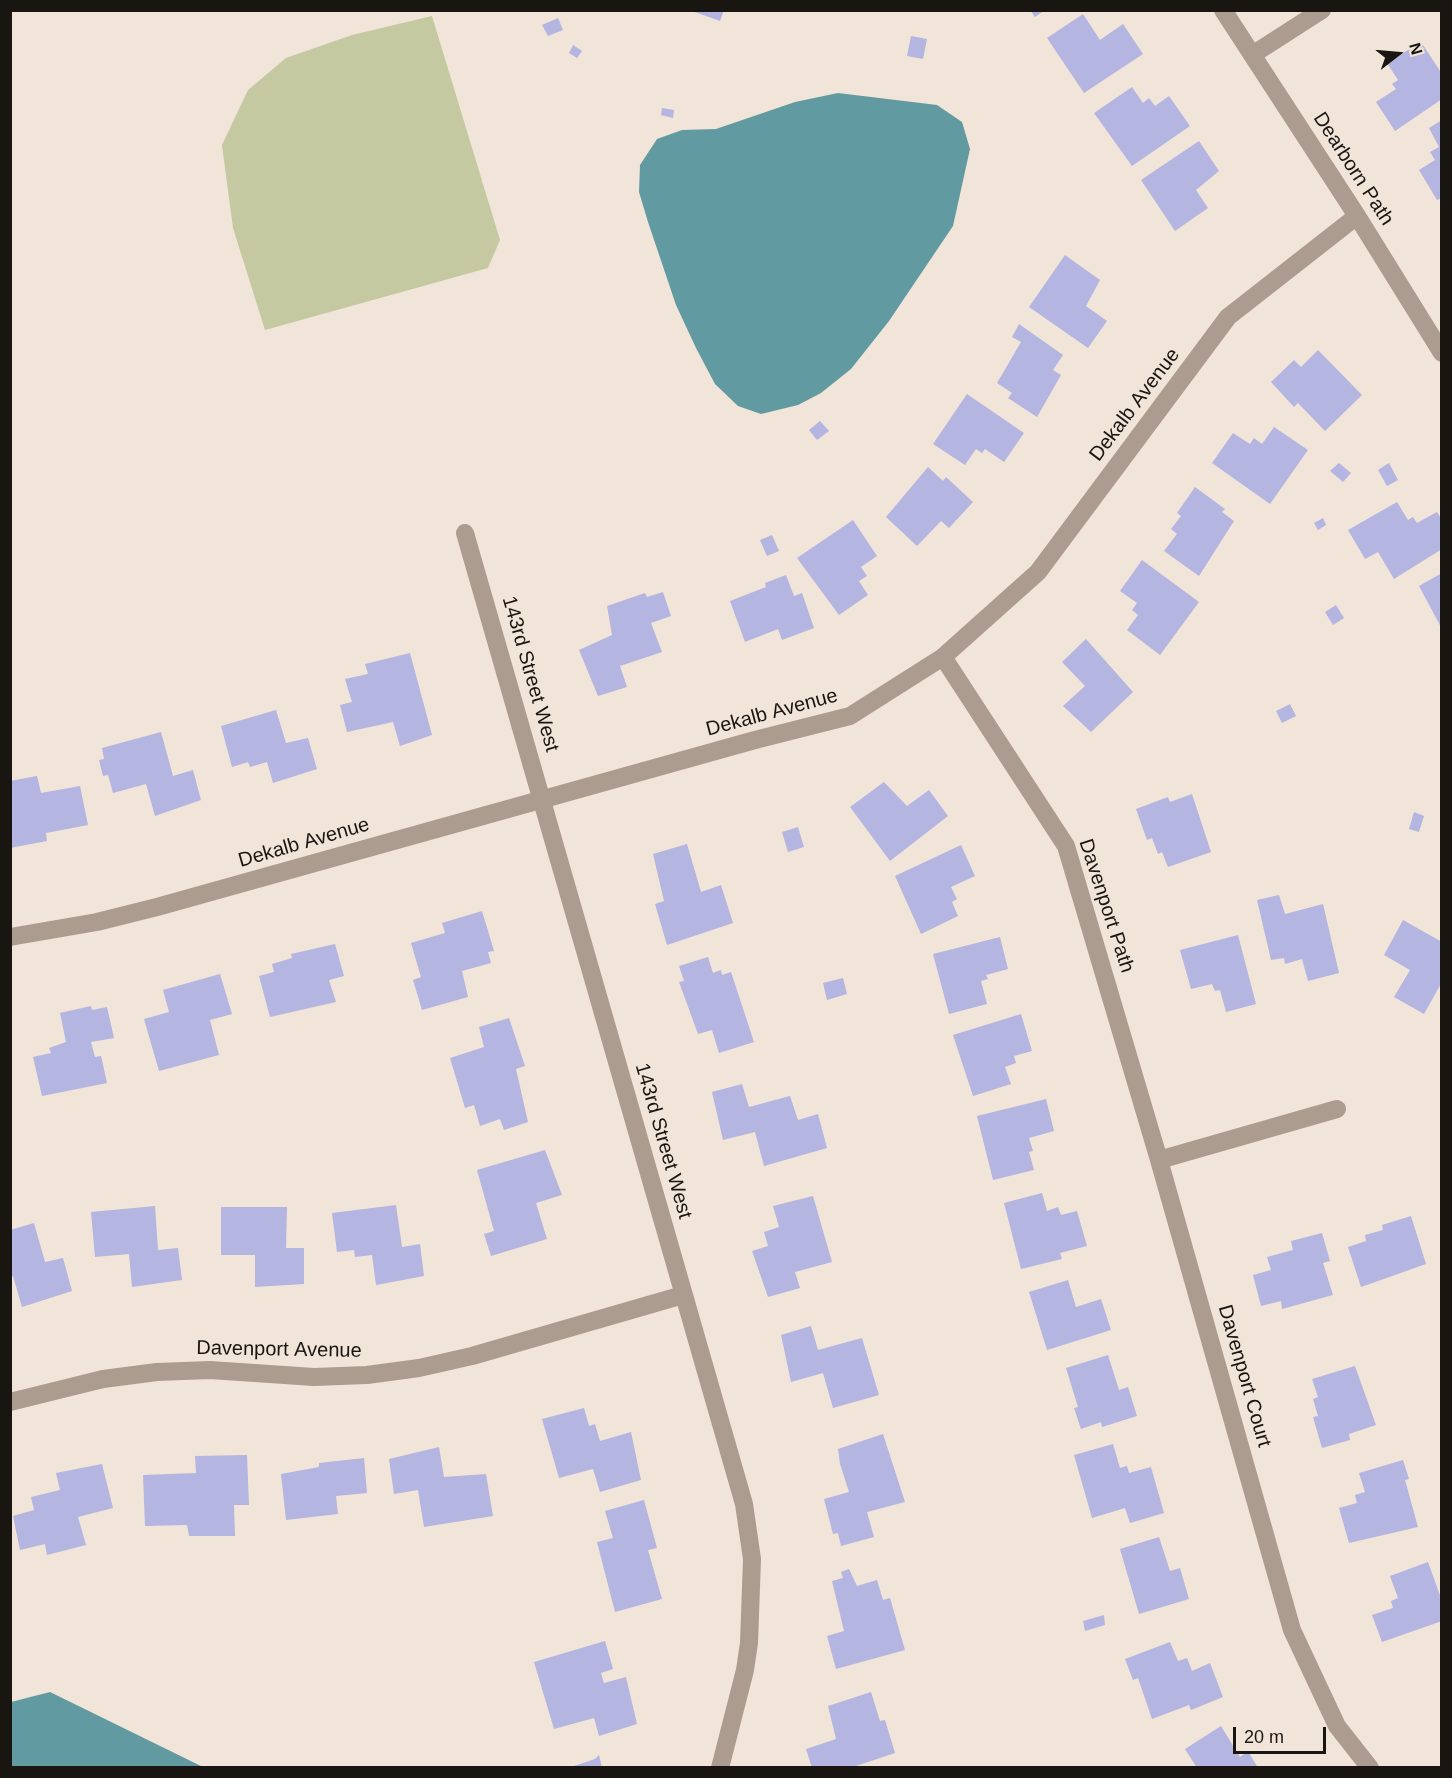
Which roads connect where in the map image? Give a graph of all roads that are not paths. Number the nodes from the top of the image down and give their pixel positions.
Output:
1 (1223, 10) edge
2 (1322, 10) edge
3 (1252, 55) junction
4 (1358, 216) junction
5 (1442, 353) edge
6 (465, 533) dead end
7 (943, 657) junction
8 (543, 800) junction
9 (10, 937) edge
10 (1337, 1109) dead end
11 (1159, 1160) junction
12 (683, 1295) junction
13 (10, 1402) edge
14 (720, 1767) edge
15 (1370, 1767) edge

1 - 3 street, Dearborn Path
2 - 3 street
3 - 4 street, Dearborn Path
4 - 5 street, Dearborn Path
4 - 7 street, Dekalb Avenue
6 - 8 street, 143rd Street West
7 - 8 street, Dekalb Avenue
7 - 11 street, Davenport Path
8 - 9 street, Dekalb Avenue
8 - 12 street, 143rd Street West
10 - 11 street
11 - 15 street, Davenport Court
12 - 13 street, Davenport Avenue
12 - 14 street, 143rd Street West

